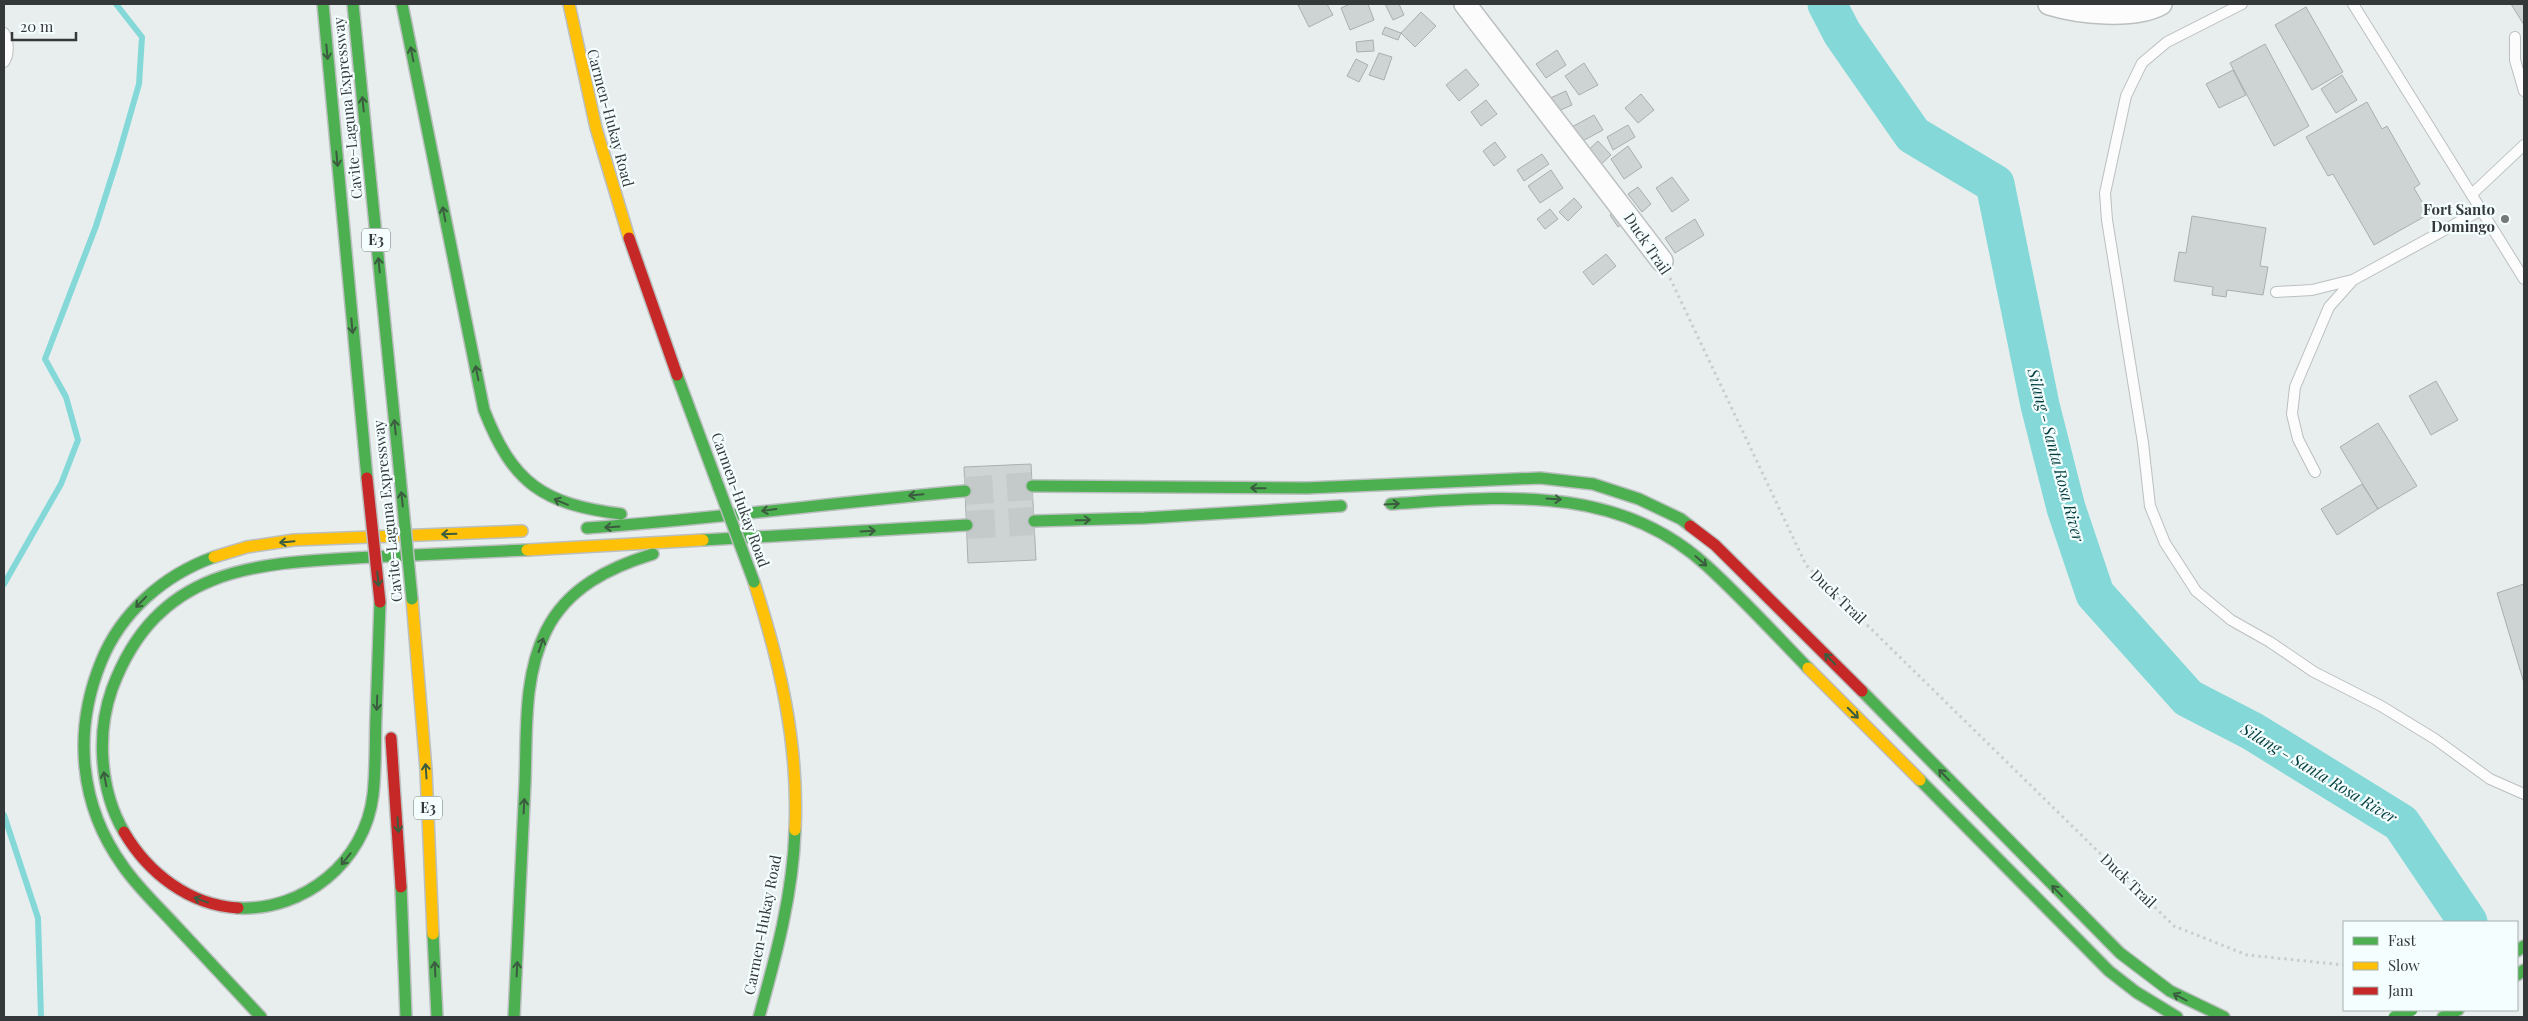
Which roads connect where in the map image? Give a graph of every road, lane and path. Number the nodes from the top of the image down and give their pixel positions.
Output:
1 (323, 4) edge
2 (353, 4) edge
3 (402, 4) edge
4 (569, 4) edge
5 (1465, 4) edge
6 (2049, 4) edge
7 (2160, 4) edge
8 (2242, 4) edge
9 (2353, 4) edge
10 (4, 33) edge
11 (2515, 37) dead end
12 (4, 62) edge
13 (2524, 91) edge
14 (2524, 145) edge
15 (2472, 194) junction
16 (2481, 210) junction
17 (1662, 261) joint
18 (2524, 279) edge
19 (2353, 280) junction
20 (2276, 292) dead end
21 (2316, 472) dead end
22 (1032, 486) tunnel mouth
23 (965, 491) tunnel mouth
24 (1377, 504) dead end
25 (1357, 505) dead end
26 (695, 520) junction
27 (1034, 521) tunnel mouth
28 (966, 525) tunnel mouth
29 (575, 529) dead end
30 (536, 530) dead end
31 (700, 541) junction
32 (380, 602) junction
33 (389, 705) dead end
34 (390, 724) dead end
35 (2524, 794) edge
36 (2343, 965) edge
37 (2409, 1011) edge
38 (2456, 1011) edge
39 (261, 1017) edge
40 (406, 1017) edge
41 (437, 1017) edge
42 (514, 1017) edge
43 (759, 1017) edge
44 (2177, 1017) edge
45 (2224, 1017) edge
46 (2394, 1017) edge
47 (2443, 1017) edge

1 -> 32 main road, Cavite–Laguna Expressway / E3, bridge
41 -> 2 main road, Cavite–Laguna Expressway / E3, bridge
26 -> 3 main road
4 - 43 main road, Carmen-Hukay Road, bridge
5 - 17 street, Duck Trail
6 - 7 street
8 - 35 lane
9 - 15 lane
10 - 12 lane
11 - 13 lane
14 - 15 lane
15 - 16 lane
16 - 18 lane
16 - 19 lane
17 - 36 path, Duck Trail
19 - 20 lane
19 - 21 lane
45 -> 22 main road
23 -> 26 main road
24 -> 44 main road
27 -> 25 main road
26 -> 29 main road
31 -> 28 main road
30 -> 39 main road
32 -> 31 main road
42 -> 31 main road
32 - 33 main road, Cavite–Laguna Expressway / E3
34 -> 40 main road, E3
37 - 46 main road, bridge
38 - 47 main road

